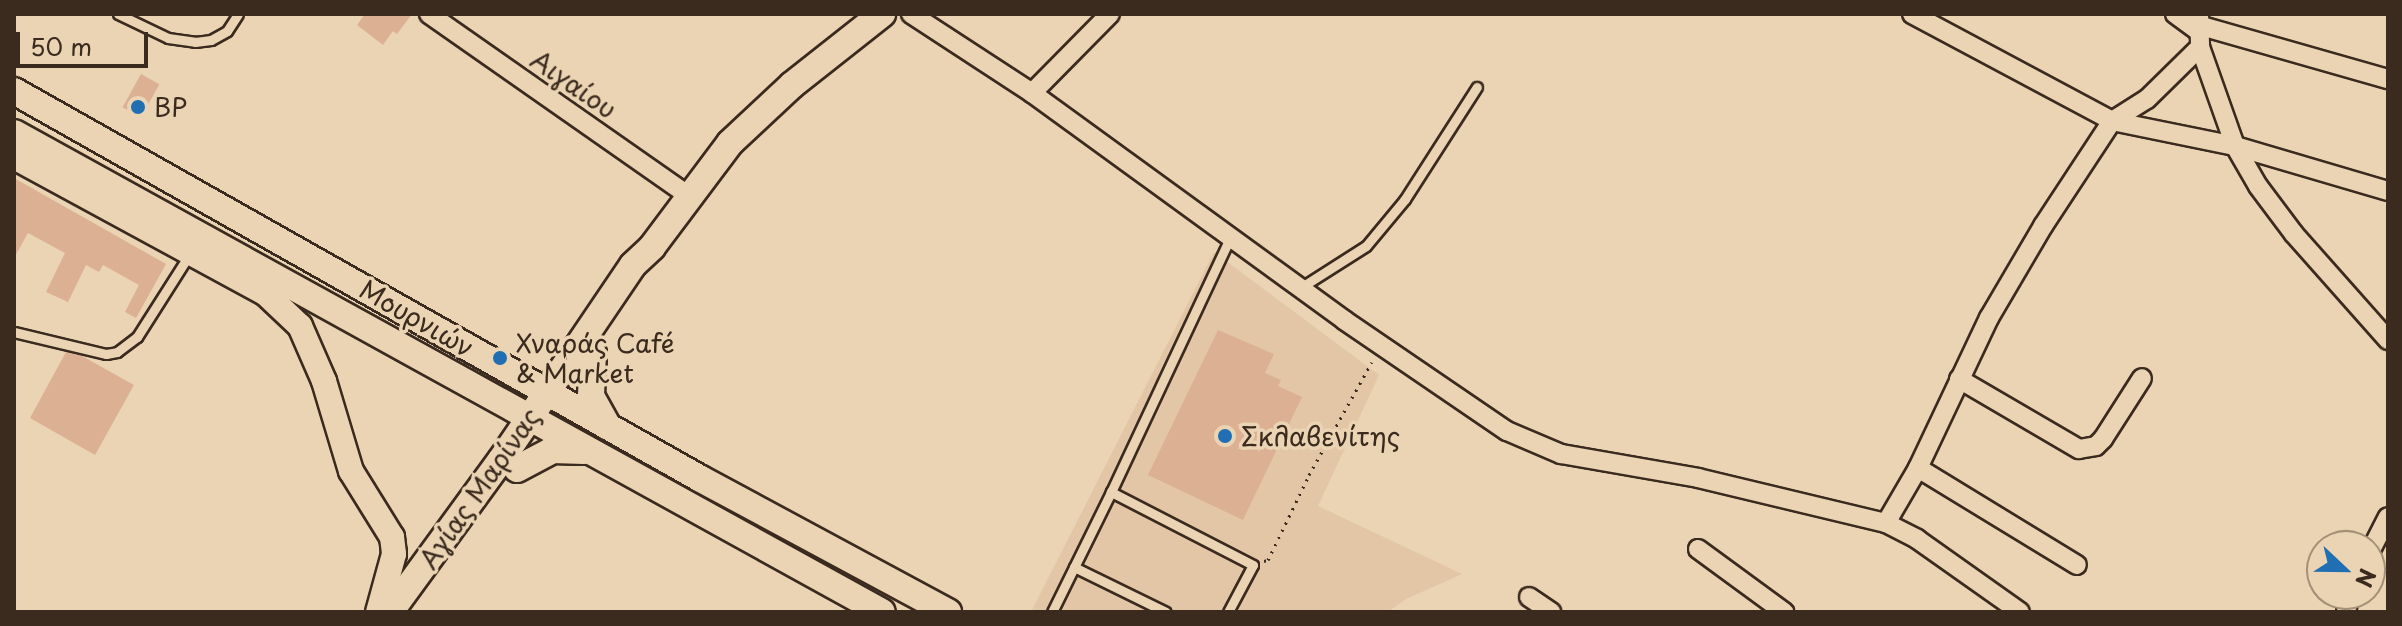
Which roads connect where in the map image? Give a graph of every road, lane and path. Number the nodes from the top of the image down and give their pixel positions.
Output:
1 (118, 14) edge
2 (238, 14) edge
3 (429, 14) edge
4 (882, 14) edge
5 (911, 14) edge
6 (1110, 14) edge
7 (1912, 14) edge
8 (2175, 14) edge
9 (2198, 29) edge
10 (2388, 79) edge
11 (1477, 87) dead end
12 (14, 91) edge
13 (1032, 93) junction
14 (2112, 121) junction
15 (14, 133) edge
16 (2235, 146) junction
17 (14, 157) edge
18 (2388, 191) edge
19 (689, 196) junction
20 (1231, 236) junction
21 (191, 252) junction
22 (1300, 288) junction
23 (2385, 331) edge
24 (14, 332) edge
25 (1381, 346) junction
26 (586, 349) junction
27 (498, 364) junction
28 (2142, 378) dead end
29 (1959, 379) junction
30 (488, 394) junction
31 (554, 397) junction
32 (538, 424) junction
33 (608, 427) junction
34 (591, 453) junction
35 (509, 464) junction
36 (1918, 468) junction
37 (1111, 492) junction
38 (1886, 523) junction
39 (1698, 549) dead end
40 (1253, 565) junction
41 (2077, 565) dead end
42 (1074, 567) junction
43 (1529, 597) dead end
44 (378, 612) edge
45 (390, 612) edge
46 (406, 612) edge
47 (882, 612) edge
48 (948, 612) edge
49 (1052, 612) edge
50 (1166, 612) edge
51 (1228, 612) edge
52 (1551, 612) edge
53 (1784, 612) edge
54 (2020, 612) edge

1 - 2 lane
3 - 19 street, Αιγαίου
4 - 19 main road, Αγίας Μαρίνας
5 - 13 street
6 - 13 street
7 - 14 street
8 - 9 street
9 - 10 street
9 - 14 street
9 - 16 street
11 - 22 lane
12 - 27 main road, Μουρνιών
13 - 20 street
14 - 16 street
14 - 29 street
15 - 30 main road
16 - 18 street
16 - 23 street
17 - 21 street
19 - 26 main road, Αγίας Μαρίνας
20 - 22 street
20 - 37 lane
21 - 24 lane
21 - 44 street
22 - 25 street
25 - 38 street
25 - 40 path
26 - 27 main road
26 - 31 main road, Αγίας Μαρίνας
26 - 33 main road
27 - 31 main road, Μουρνιών
28 - 29 street
29 - 36 street
30 - 32 main road
30 - 35 main road
31 - 32 main road, Αγίας Μαρίνας
31 - 33 main road, Μουρνιών
32 - 34 main road
32 - 35 main road, Αγίας Μαρίνας
33 - 48 main road, Μουρνιών
34 - 35 main road
34 - 47 main road
35 - 45 main road, Αγίας Μαρίνας
35 - 46 main road, Αγίας Μαρίνας
36 - 38 street
36 - 41 street
37 - 40 lane
37 - 42 lane
38 - 54 street
39 - 53 street
40 - 51 lane
42 - 49 lane
42 - 50 lane
43 - 52 street

